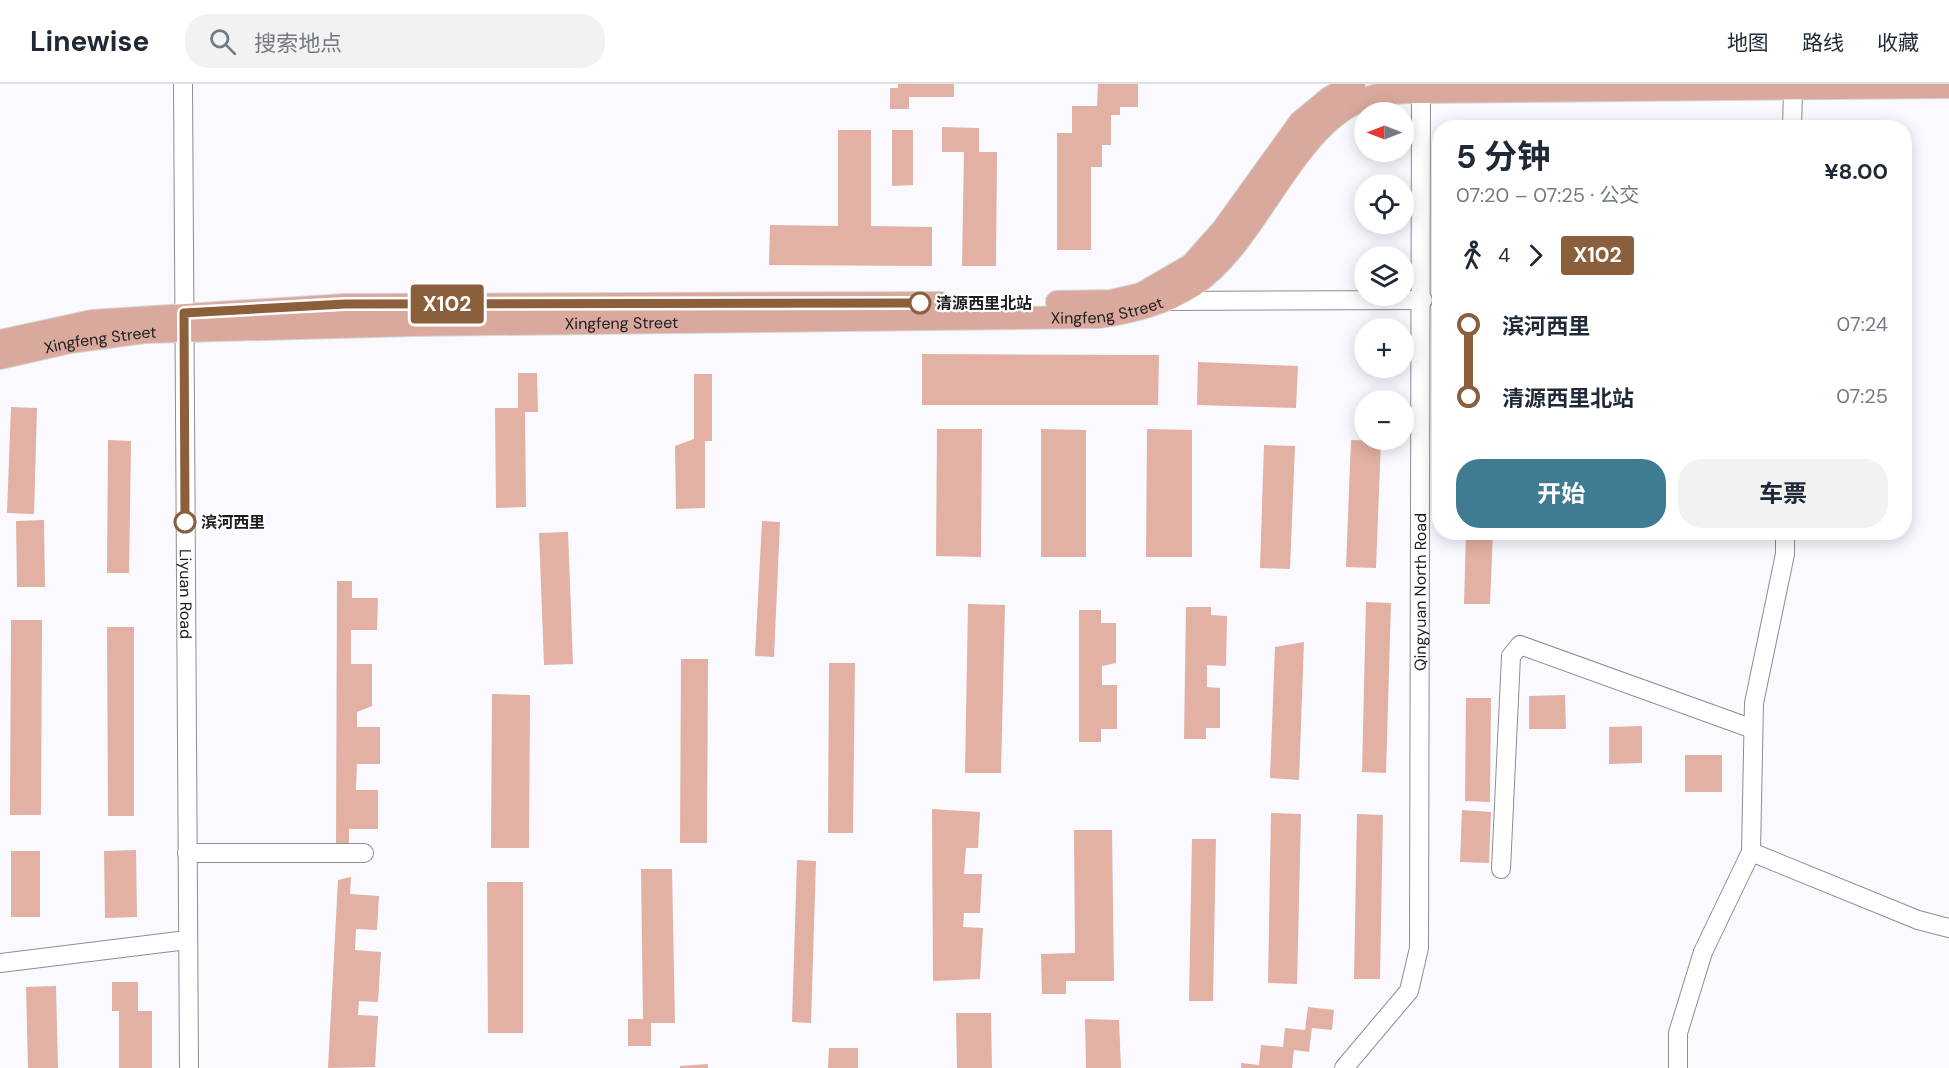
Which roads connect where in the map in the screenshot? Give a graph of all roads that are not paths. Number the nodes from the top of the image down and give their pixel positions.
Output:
1 (183, 84) edge
2 (1354, 84) edge
3 (1948, 87) edge
4 (1419, 88) edge
5 (1793, 89) junction
6 (1792, 120) edge
7 (1423, 300) junction
8 (1162, 301) junction
9 (184, 322) junction
10 (0, 341) edge
11 (0, 358) edge
12 (1785, 540) edge
13 (1753, 729) junction
14 (1751, 852) junction
15 (187, 853) junction
16 (364, 853) dead end
17 (1501, 869) dead end
18 (1949, 928) edge
19 (188, 940) junction
20 (0, 963) edge
21 (189, 1068) edge
22 (1344, 1068) edge
23 (1678, 1068) edge

1 - 9 street, Liyuan Road
2 - 9 main road, Xingfeng Street
3 - 5 main road, Xingfeng Street
4 - 5 main road, Xingfeng Street
4 - 7 street, Qingyuan North Road
4 - 8 main road, Xingfeng Street
5 - 6 street
7 - 8 street
7 - 22 street, Qingyuan North Road
8 - 9 main road, Xingfeng Street
9 - 10 main road, Xingfeng Street
9 - 11 main road, Xingfeng Street
9 - 15 street, Liyuan Road
12 - 13 street
13 - 14 street
13 - 17 street
14 - 18 street
14 - 23 street
15 - 16 street
15 - 19 street, Liyuan Road
19 - 20 street
19 - 21 street, Liyuan Road

